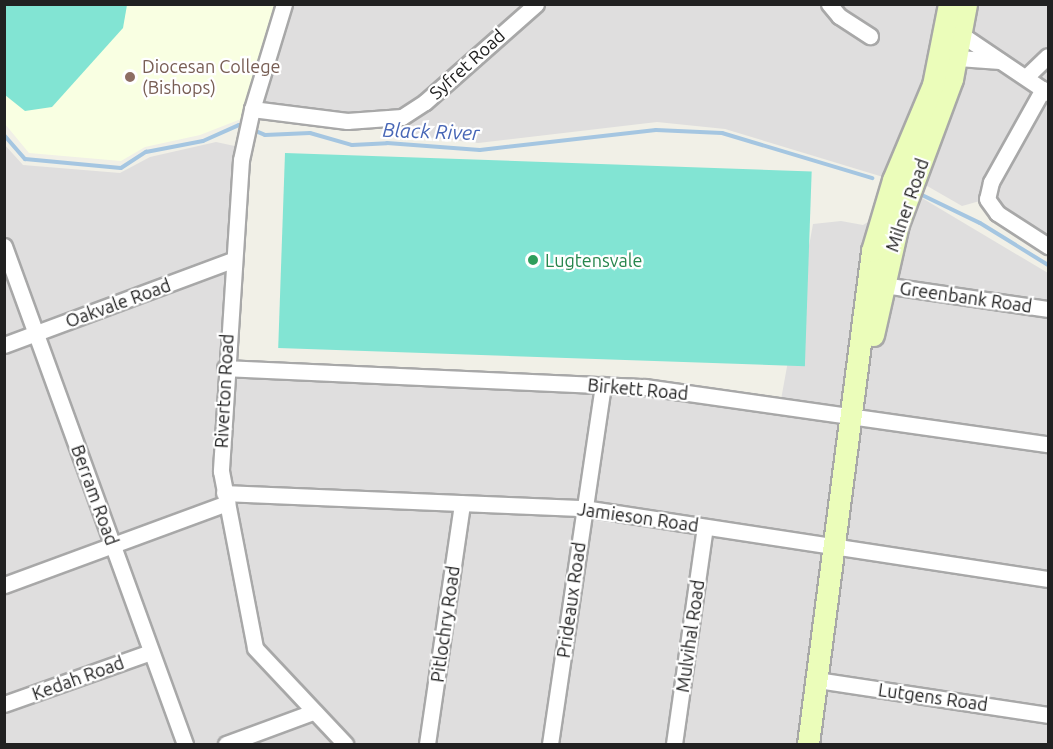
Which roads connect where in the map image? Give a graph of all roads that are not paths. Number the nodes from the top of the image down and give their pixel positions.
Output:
1 (284, 4) edge
2 (536, 4) edge
3 (829, 4) edge
4 (949, 4) edge
5 (966, 4) edge
6 (963, 35) junction
7 (870, 36) dead end
8 (1048, 56) edge
9 (958, 58) junction
10 (1000, 61) junction
11 (1026, 77) junction
12 (1046, 91) edge
13 (251, 111) junction
14 (4, 246) edge
15 (1048, 246) edge
16 (232, 260) junction
17 (884, 285) junction
18 (1048, 309) edge
19 (36, 333) junction
20 (4, 345) edge
21 (225, 368) junction
22 (603, 385) junction
23 (853, 412) junction
24 (1048, 444) edge
25 (225, 498) junction
26 (462, 504) junction
27 (584, 508) junction
28 (705, 527) junction
29 (114, 545) junction
30 (833, 546) junction
31 (1048, 579) edge
32 (4, 585) edge
33 (151, 652) junction
34 (817, 680) junction
35 (4, 705) edge
36 (314, 712) junction
37 (1048, 715) edge
38 (185, 744) edge
39 (226, 744) edge
40 (345, 744) edge
41 (427, 744) edge
42 (550, 744) edge
43 (674, 744) edge
44 (808, 744) edge

1 - 13 street, Riverton Road
2 - 13 street, Syfret Road
3 - 7 street
4 - 23 main road, Milner Road
5 - 6 main road, Milner Road
6 - 9 main road, Milner Road
6 - 10 street
8 - 11 street
9 - 10 street
9 - 17 main road, Milner Road
10 - 11 street
11 - 12 street
12 - 15 street
13 - 16 street, Riverton Road
14 - 19 street, Berram Road
16 - 19 street, Oakvale Road
16 - 21 street, Riverton Road
17 - 18 street, Greenbank Road
17 - 23 main road, Milner Road
19 - 20 street, Oakvale Road
19 - 29 street, Berram Road
21 - 22 street, Birkett Road
21 - 25 street, Riverton Road
22 - 23 street, Birkett Road
22 - 27 street, Prideaux Road
23 - 24 street, Birkett Road
23 - 30 main road, Milner Road
25 - 26 street, Jamieson Road
25 - 29 street, Jamieson Road
25 - 36 street, Riverton Road
26 - 27 street, Jamieson Road
26 - 41 street, Pitlochry Road
27 - 28 street, Jamieson Road
27 - 42 street, Prideaux Road
28 - 30 street, Jamieson Road
28 - 43 street, Mulvihal Road
29 - 32 street, Jamieson Road
29 - 33 street, Berram Road
30 - 31 street, Jamieson Road
30 - 34 main road, Milner Road
33 - 35 street, Kedah Road
33 - 38 street, Berram Road
34 - 37 street, Lutgens Road
34 - 44 main road, Milner Road
36 - 39 street
36 - 40 street, Riverton Road

